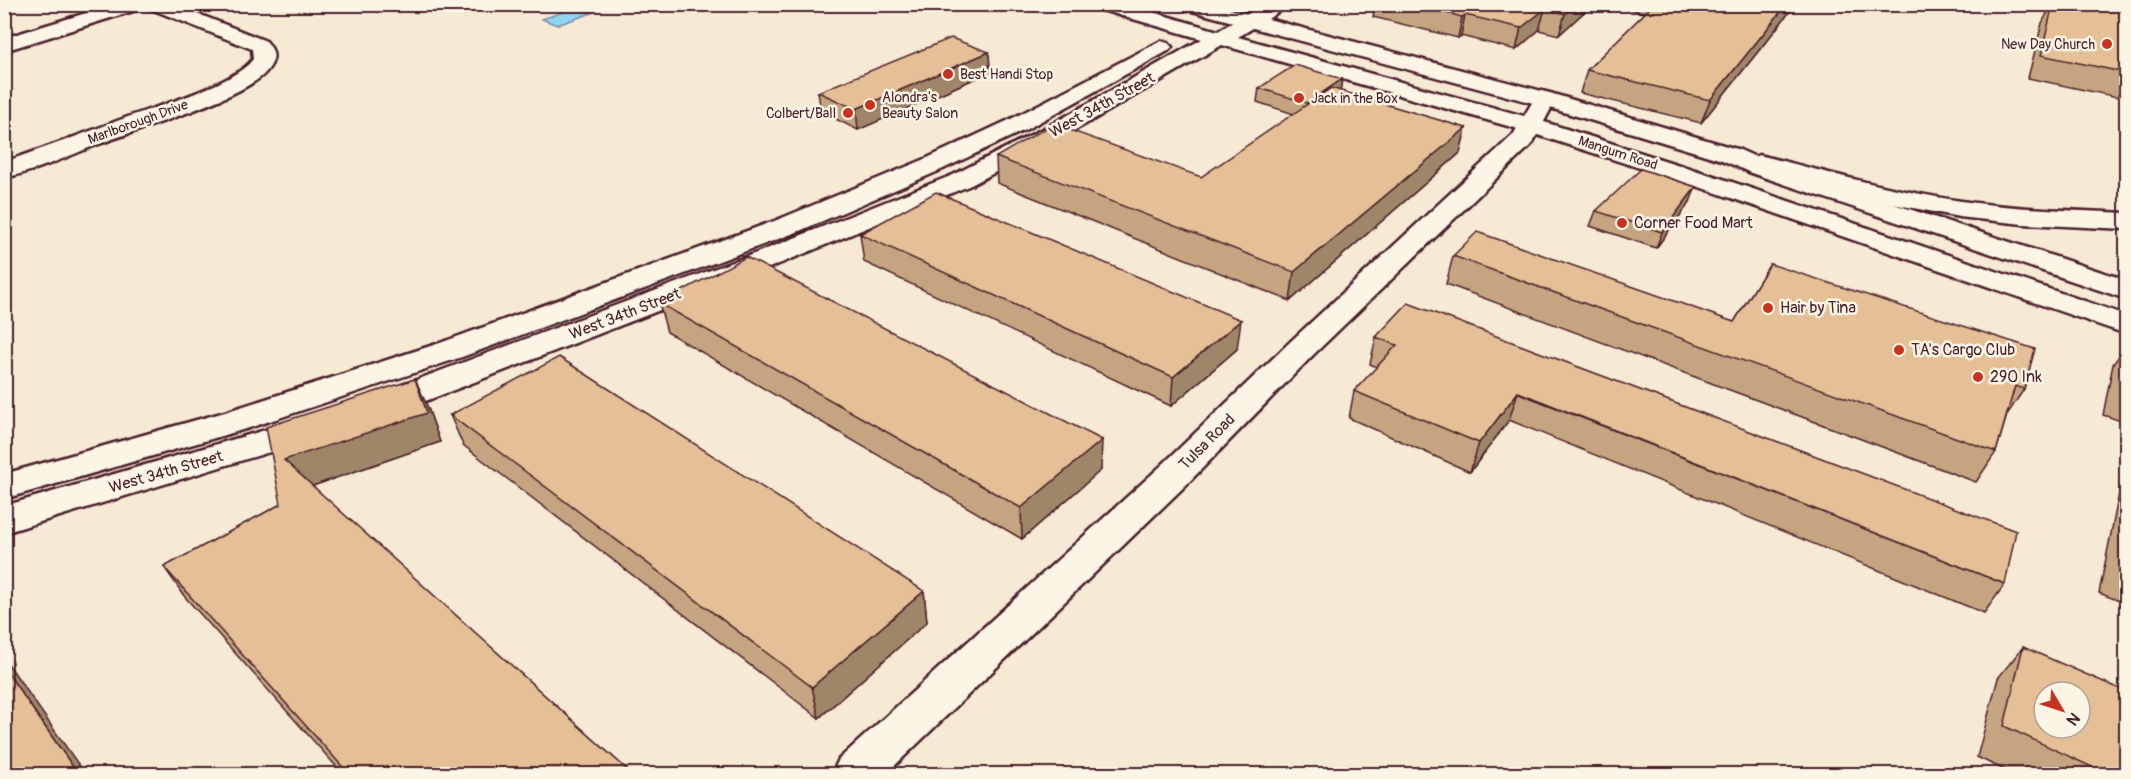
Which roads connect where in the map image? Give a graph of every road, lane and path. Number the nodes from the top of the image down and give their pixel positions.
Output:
1 (138, 4) edge
2 (154, 4) edge
3 (1102, 4) edge
4 (1280, 4) edge
5 (1189, 17) edge
6 (1227, 19) edge
7 (1251, 22) junction
8 (4, 45) edge
9 (1538, 112) junction
10 (1731, 155) junction
11 (932, 165) junction
12 (4, 171) edge
13 (962, 180) junction
14 (2127, 221) edge
15 (2127, 290) edge
16 (2127, 325) edge
17 (4, 487) edge
18 (4, 520) edge
19 (855, 774) edge

1 - 8 main road
2 - 12 main road, Marlborough Drive
3 - 5 main road
4 - 7 main road, West 34th Street
5 - 6 main road, West 34th Street
5 - 11 main road, West 34th Street
6 - 7 main road, West 34th Street
6 - 9 main road, Mangum Road
6 - 13 main road, West 34th Street
7 - 9 main road, Mangum Road
9 - 10 main road, Mangum Road
9 - 16 main road, Mangum Road
9 - 19 main road, Tulsa Road
10 - 14 main road, Mangum Road
10 - 15 main road, Mangum Road
11 - 13 main road
11 - 17 main road, West 34th Street
13 - 18 main road, West 34th Street

